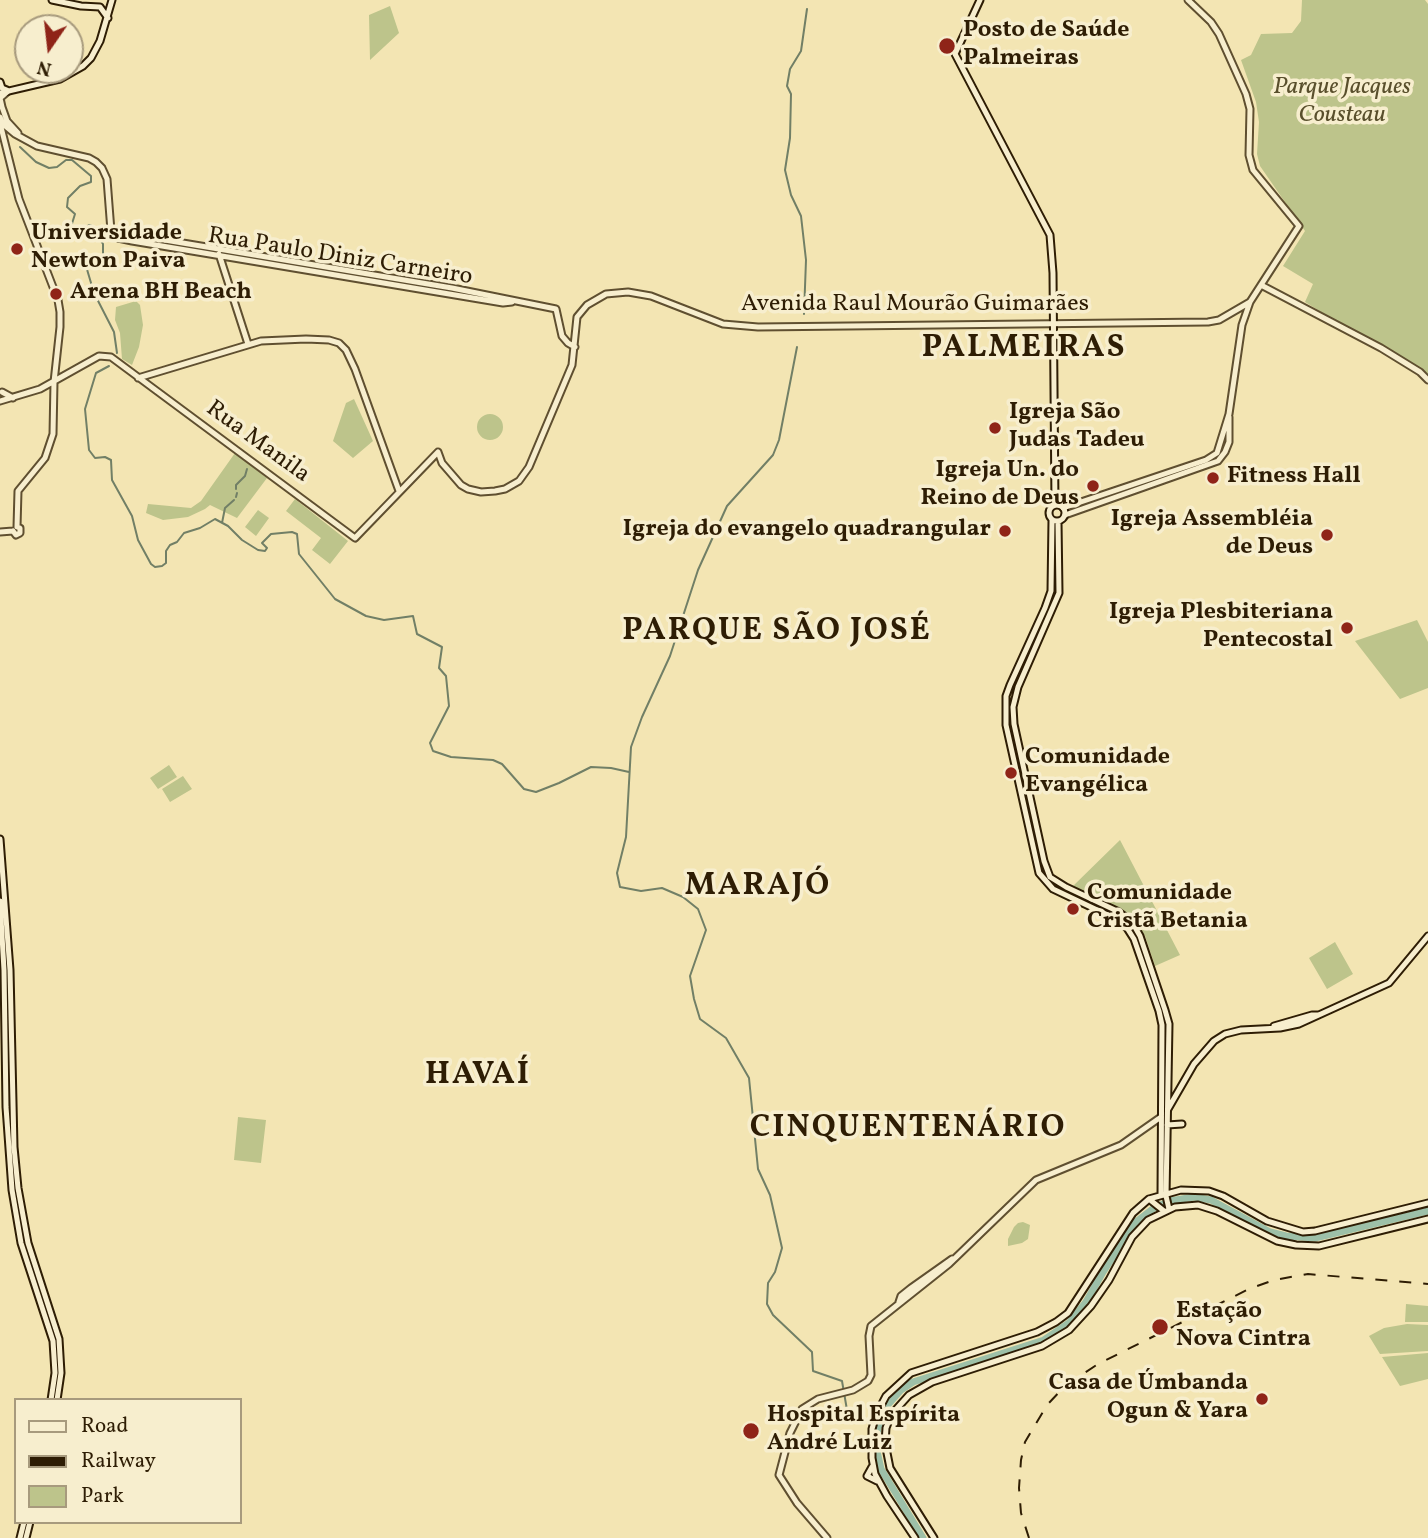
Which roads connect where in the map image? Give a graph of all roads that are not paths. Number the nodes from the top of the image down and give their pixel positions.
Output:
1 (52, 0) edge
2 (98, 0) edge
3 (112, 0) edge
4 (980, 0) edge
5 (1188, 0) edge
6 (91, 5) junction
7 (108, 18) junction
8 (0, 82) edge
9 (9, 91) junction
10 (0, 93) edge
11 (2, 117) edge
12 (0, 123) edge
13 (6, 127) junction
14 (15, 134) junction
15 (22, 138) junction
16 (7, 143) junction
17 (6, 152) junction
18 (219, 253) junction
19 (1261, 285) junction
20 (1250, 302) junction
21 (1053, 324) junction
22 (248, 344) junction
23 (575, 347) junction
24 (138, 378) junction
25 (1428, 380) edge
26 (54, 382) junction
27 (40, 389) junction
28 (2, 392) dead end
29 (53, 397) junction
30 (13, 398) junction
31 (0, 401) edge
32 (1229, 414) junction
33 (400, 491) junction
34 (1055, 505) junction
35 (1063, 508) junction
36 (1065, 515) junction
37 (1055, 520) junction
38 (0, 532) edge
39 (1014, 724) junction
40 (1006, 725) junction
41 (0, 839) edge
42 (1, 853) edge
43 (0, 901) edge
44 (1427, 938) edge
45 (1168, 1109) junction
46 (1161, 1117) junction
47 (1182, 1124) dead end
48 (1167, 1125) junction
49 (9, 1130) junction
50 (14, 1147) junction
51 (1164, 1195) junction
52 (1151, 1200) junction
53 (1428, 1203) edge
54 (1166, 1209) junction
55 (1428, 1219) edge
56 (927, 1368) junction
57 (932, 1381) junction
58 (51, 1398) edge
59 (57, 1398) edge
60 (827, 1538) edge
61 (915, 1538) edge
62 (934, 1538) edge

1 - 6 main road
2 - 6 main road
3 - 7 main road
4 - 21 main road
5 - 19 main road
6 - 7 main road
7 - 9 main road
8 - 9 main road
9 - 10 main road
9 - 11 main road
11 - 13 main road
11 - 15 main road
12 - 17 main road
13 - 14 main road
13 - 16 main road
14 - 15 main road
14 - 16 main road
15 - 18 main road, Rua Paulo Diniz Carneiro
16 - 17 main road
17 - 26 main road
18 - 22 main road
18 - 23 main road, Rua Paulo Diniz Carneiro
19 - 20 main road
19 - 25 main road
20 - 21 main road, Avenida Raul Mourão Guimarães
20 - 32 main road
21 - 23 main road, Avenida Raul Mourão Guimarães
21 - 34 main road
22 - 24 main road
22 - 33 main road
23 - 33 main road
24 - 26 main road, Rua Manila
24 - 33 main road, Rua Manila
26 - 27 main road
26 - 29 main road
27 - 29 main road
27 - 30 main road
28 - 30 main road
29 - 38 main road
30 - 31 main road
32 - 35 main road
32 - 36 main road
34 - 35 main road
34 - 37 main road
35 - 36 main road
36 - 37 main road
37 - 39 main road
37 - 40 main road
39 - 40 main road
39 - 45 main road
40 - 46 main road
41 - 42 main road
42 - 50 main road
43 - 49 main road
44 - 45 main road
45 - 46 main road
45 - 48 main road
46 - 51 main road
46 - 60 main road
47 - 48 main road
48 - 51 main road
49 - 50 main road
49 - 58 main road
50 - 59 main road
51 - 52 main road
51 - 53 main road
51 - 54 main road
52 - 54 main road
52 - 56 main road
54 - 55 main road
54 - 57 main road
56 - 57 main road
56 - 61 main road
57 - 62 main road

